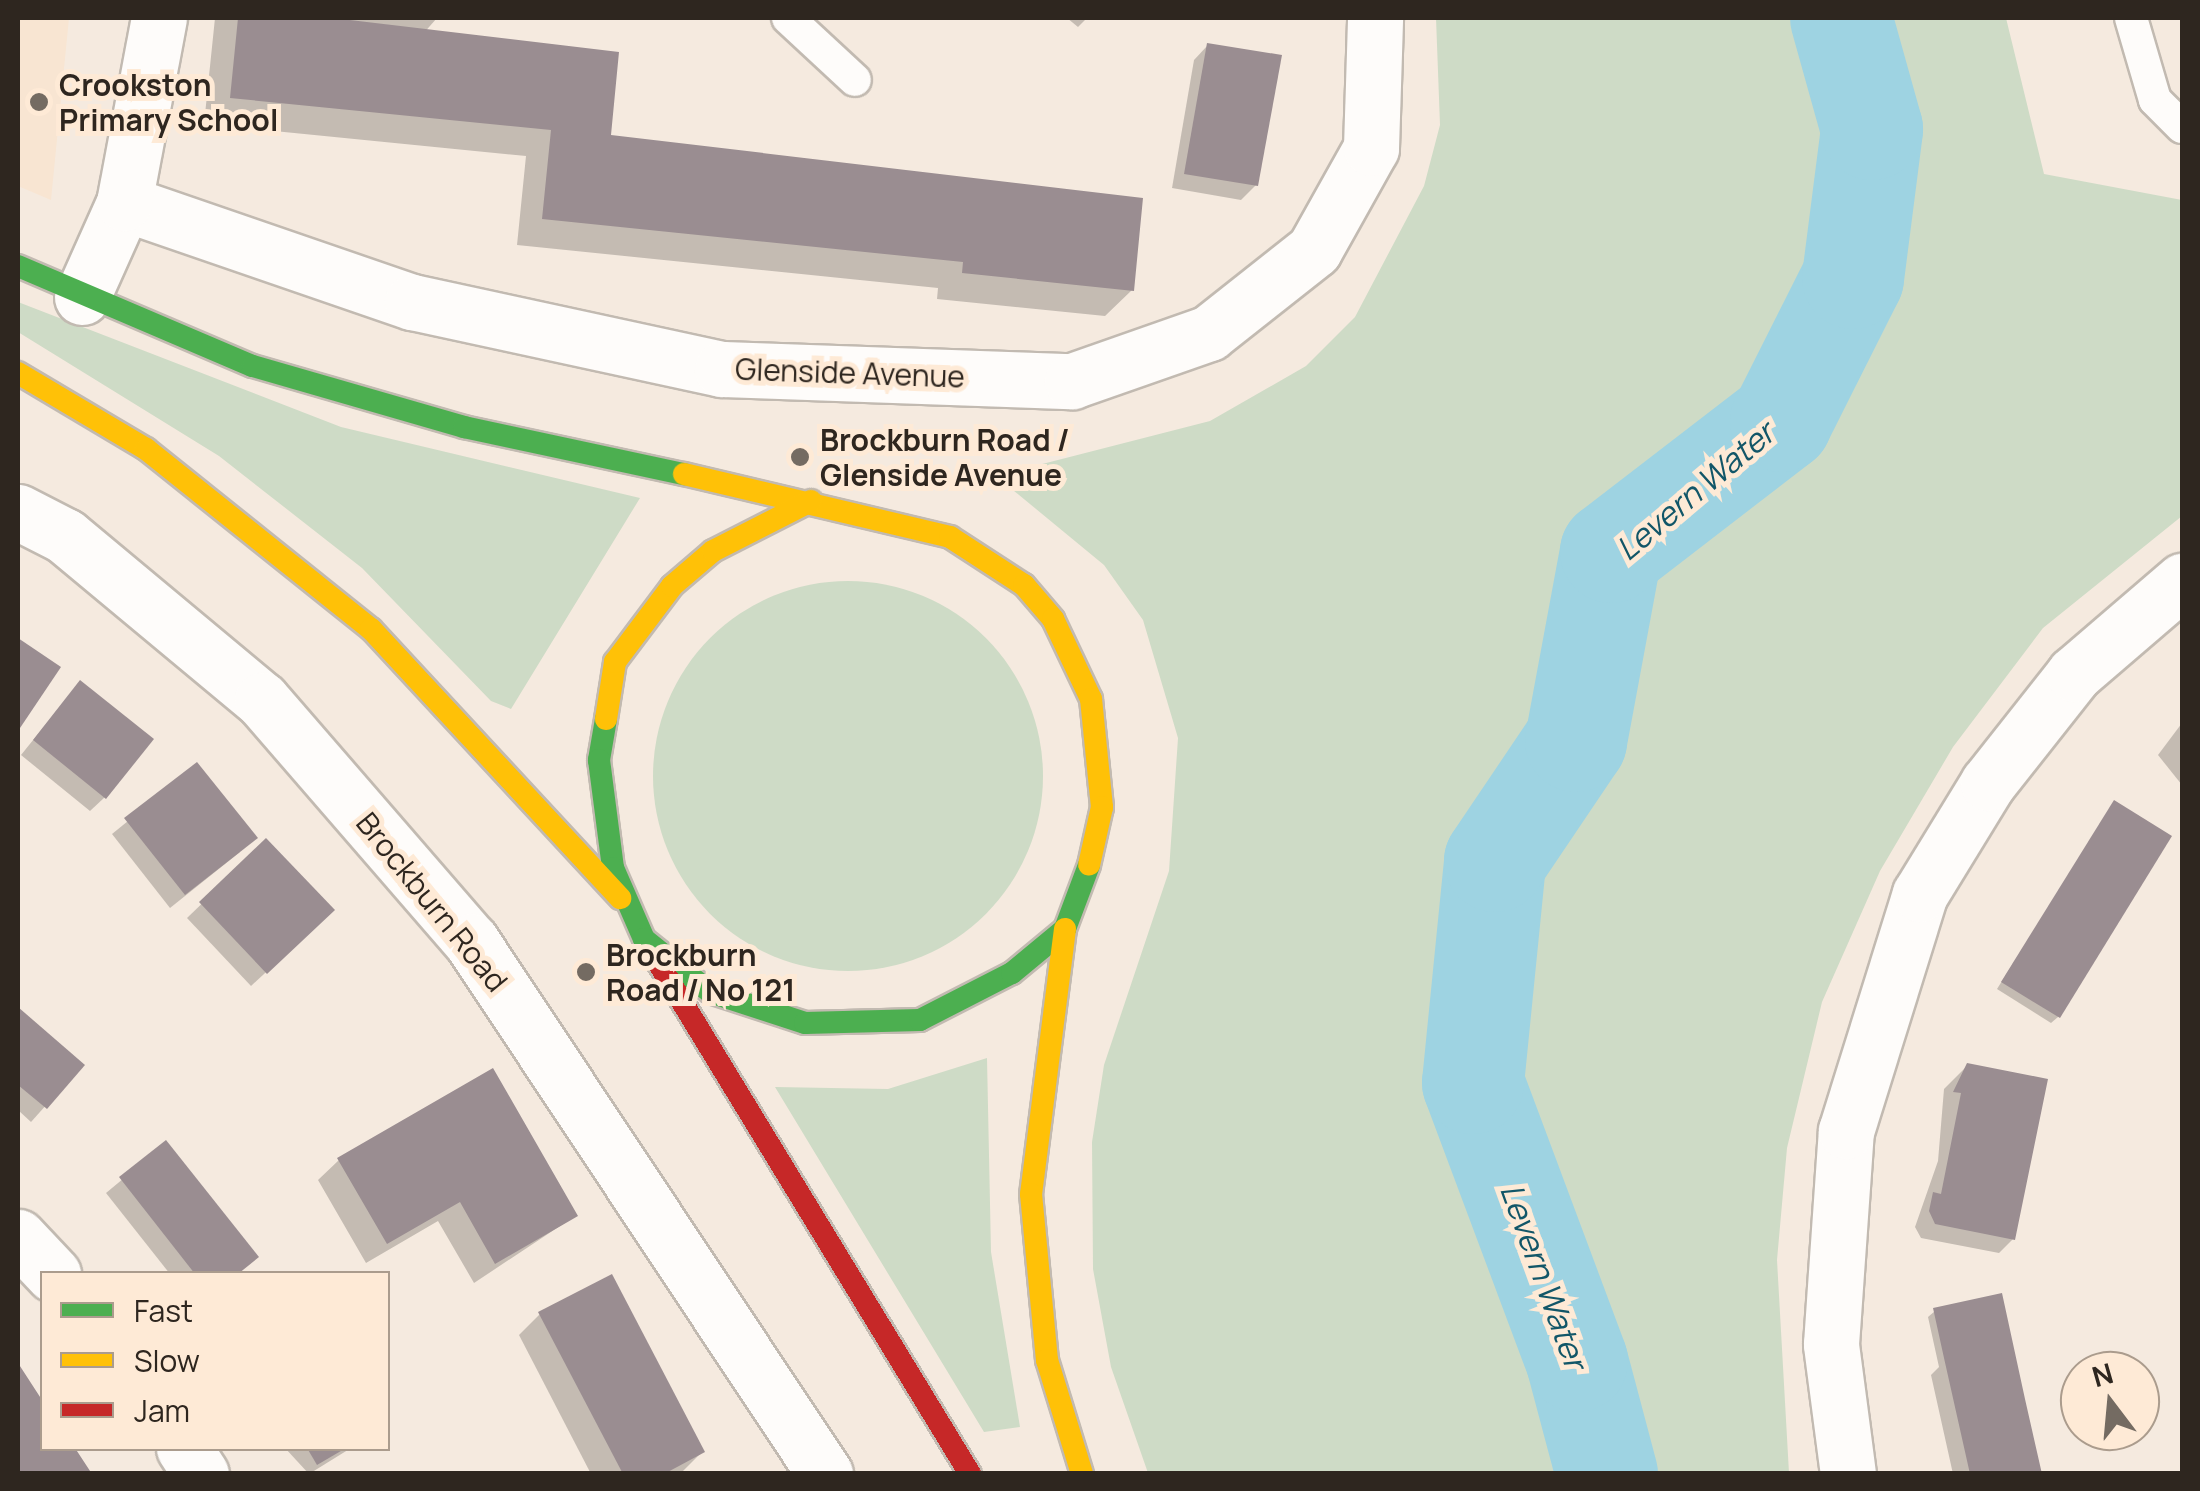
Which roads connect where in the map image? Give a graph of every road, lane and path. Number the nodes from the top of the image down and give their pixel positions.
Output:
1 (159, 18) edge
2 (788, 18) edge
3 (1375, 18) edge
4 (2131, 18) edge
5 (855, 80) dead end
6 (2182, 128) edge
7 (124, 203) junction
8 (18, 266) edge
9 (82, 296) junction
10 (18, 373) edge
11 (811, 501) junction
12 (18, 512) edge
13 (2182, 580) edge
14 (622, 901) junction
15 (1065, 929) junction
16 (644, 939) junction
17 (18, 1237) edge
18 (50, 1271) edge
19 (186, 1451) edge
20 (200, 1474) edge
21 (825, 1474) edge
22 (970, 1474) edge
23 (1082, 1474) edge
24 (1848, 1474) edge

1 - 7 street
2 - 5 lane
3 - 7 street, Glenside Avenue
4 - 6 lane
7 - 9 street
8 - 9 street
9 - 11 street
10 - 14 street
11 - 14 street
11 - 15 street
12 - 21 street, Brockburn Road
13 - 24 street
14 - 16 street
15 - 16 street
15 - 23 street
16 - 22 street
17 - 18 street
19 - 20 street

